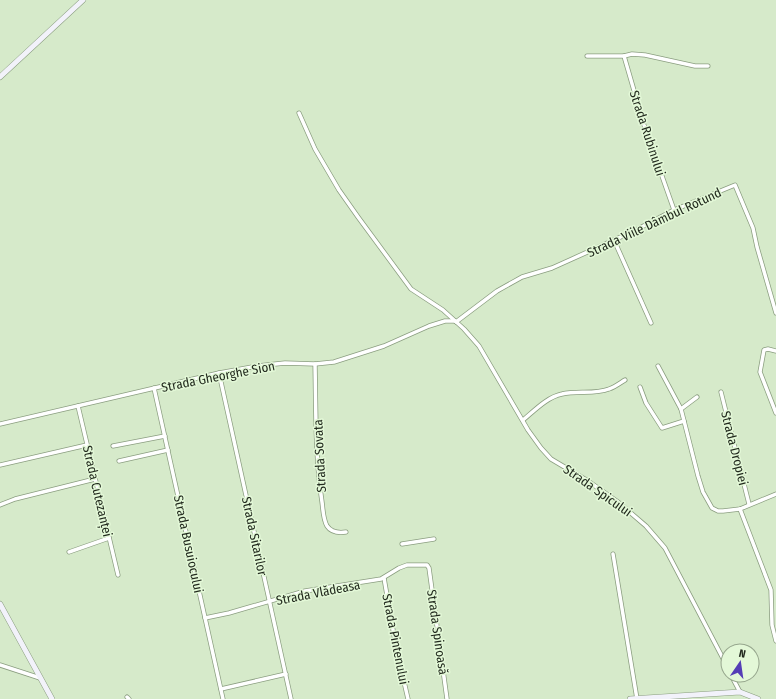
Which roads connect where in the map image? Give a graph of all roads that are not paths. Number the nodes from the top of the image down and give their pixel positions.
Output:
1 (83, 0) edge
2 (587, 56) dead end
3 (624, 56) junction
4 (708, 66) dead end
5 (0, 77) edge
6 (299, 113) dead end
7 (674, 210) junction
8 (614, 240) junction
9 (776, 312) edge
10 (456, 322) junction
11 (652, 323) dead end
12 (776, 351) edge
13 (316, 364) junction
14 (658, 366) dead end
15 (219, 373) junction
16 (625, 380) dead end
17 (640, 387) dead end
18 (154, 388) junction
19 (721, 392) dead end
20 (697, 397) dead end
21 (78, 406) junction
22 (681, 410) junction
23 (776, 413) edge
24 (523, 420) junction
25 (684, 421) junction
26 (0, 424) edge
27 (165, 436) junction
28 (87, 445) junction
29 (113, 446) dead end
30 (168, 450) junction
31 (119, 461) dead end
32 (0, 465) edge
33 (95, 480) junction
34 (776, 494) edge
35 (749, 504) junction
36 (0, 505) edge
37 (740, 509) junction
38 (346, 532) dead end
39 (109, 538) junction
40 (434, 539) dead end
41 (402, 544) dead end
42 (69, 552) dead end
43 (613, 554) dead end
44 (428, 566) joint
45 (118, 575) dead end
46 (384, 578) junction
47 (269, 601) junction
48 (0, 604) edge
49 (205, 618) junction
50 (776, 641) edge
51 (720, 652) edge
52 (0, 665) edge
53 (286, 674) junction
54 (40, 678) junction
55 (735, 683) edge
56 (221, 689) junction
57 (740, 692) junction
58 (746, 696) edge
59 (676, 697) edge
60 (52, 699) edge
61 (224, 699) edge
62 (292, 699) edge
63 (408, 699) edge
64 (447, 699) edge
65 (630, 699) edge
66 (637, 699) edge
67 (758, 699) edge

1 - 5 street
2 - 3 street
3 - 4 street
3 - 7 street, Strada Rubinului
6 - 10 street, Strada Spicului
7 - 8 street, Strada Viile Dâmbul Rotund
7 - 9 street, Strada Viile Dâmbul Rotund
8 - 10 street, Strada Viile Dâmbul Rotund
8 - 11 street
10 - 13 street, Strada Gheorghe Sion
10 - 24 street, Strada Spicului
12 - 23 street
13 - 15 street, Strada Gheorghe Sion
13 - 38 street, Strada Sovata
14 - 22 street
15 - 18 street, Strada Gheorghe Sion
15 - 47 street, Strada Sitarilor
16 - 24 street
17 - 25 street
18 - 21 street, Strada Gheorghe Sion
18 - 27 street, Strada Busuiocului
19 - 35 street, Strada Dropiei
20 - 22 street
21 - 26 street, Strada Gheorghe Sion
21 - 28 street, Strada Cutezanței
22 - 25 street
24 - 51 street, Strada Spicului
25 - 37 street
27 - 29 street
27 - 30 street, Strada Busuiocului
28 - 32 street
28 - 33 street, Strada Cutezanței
30 - 31 street
30 - 49 street, Strada Busuiocului
33 - 36 street
33 - 39 street, Strada Cutezanței
34 - 35 street
35 - 37 street
37 - 50 street
39 - 42 street
39 - 45 street, Strada Cutezanței
40 - 41 street
43 - 66 street
44 - 46 street, Strada Vlădeasa
44 - 64 street, Strada Spinoasă
46 - 47 street, Strada Vlădeasa
46 - 63 street, Strada Pintenului
47 - 49 street, Strada Vlădeasa
47 - 53 street, Strada Sitarilor
48 - 54 street
49 - 56 street, Strada Busuiocului
52 - 54 street
53 - 56 street
53 - 62 street, Strada Sitarilor
54 - 60 street
55 - 57 street
56 - 61 street, Strada Busuiocului
57 - 58 street
57 - 59 street
58 - 67 street
59 - 66 street
65 - 66 street

